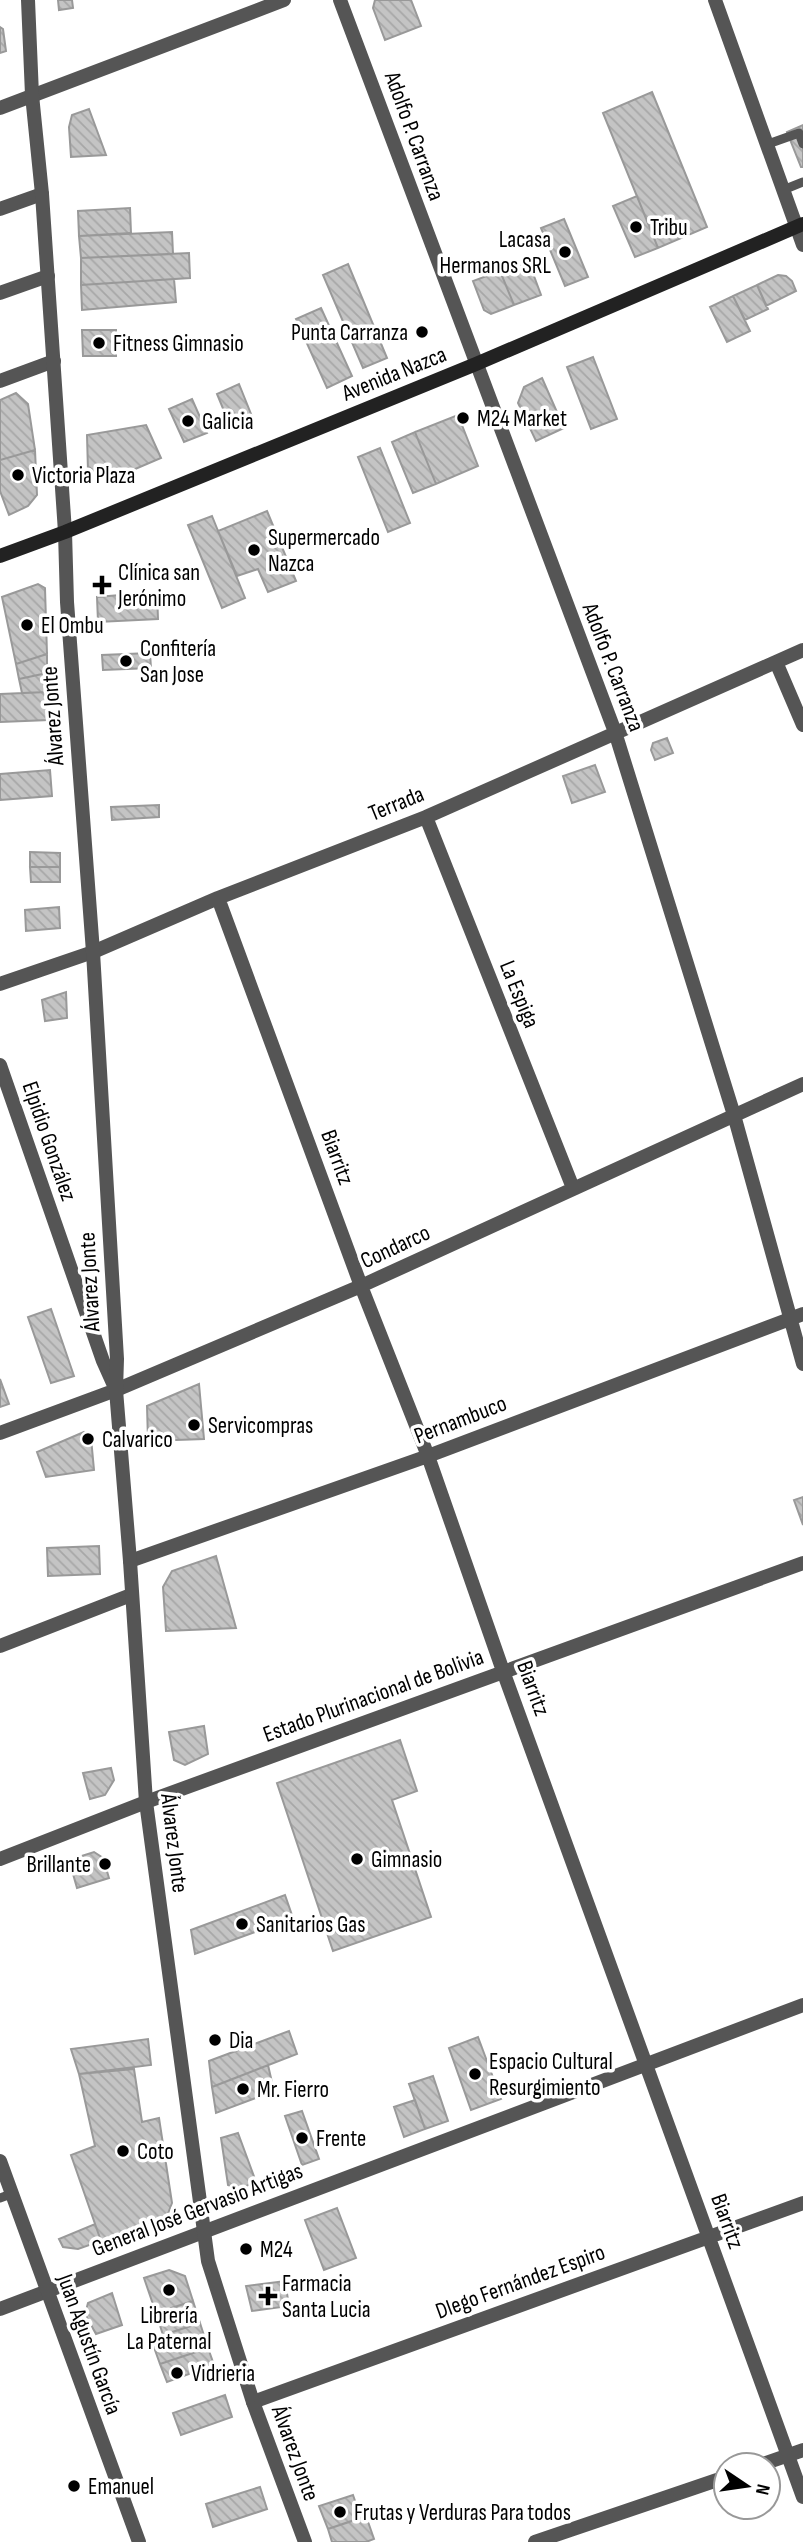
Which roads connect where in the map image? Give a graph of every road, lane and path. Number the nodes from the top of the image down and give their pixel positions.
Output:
1 (28, 0) edge
2 (284, 0) edge
3 (341, 0) edge
4 (715, 0) edge
5 (32, 95) junction
6 (0, 108) edge
7 (801, 132) edge
8 (768, 144) junction
9 (803, 144) edge
10 (803, 182) edge
11 (783, 190) junction
12 (42, 194) junction
13 (0, 209) edge
14 (800, 226) edge
15 (803, 245) edge
16 (48, 276) junction
17 (0, 293) edge
18 (54, 361) junction
19 (476, 364) junction
20 (0, 381) edge
21 (65, 532) junction
22 (0, 556) edge
23 (803, 650) edge
24 (776, 662) junction
25 (803, 726) edge
26 (615, 732) junction
27 (426, 817) junction
28 (218, 898) junction
29 (93, 951) junction
30 (0, 984) edge
31 (0, 1065) edge
32 (803, 1084) edge
33 (734, 1115) junction
34 (573, 1188) junction
35 (362, 1286) junction
36 (796, 1317) edge
37 (803, 1364) edge
38 (116, 1390) junction
39 (0, 1433) edge
40 (428, 1456) junction
41 (130, 1561) junction
42 (803, 1563) edge
43 (131, 1595) junction
44 (0, 1646) edge
45 (503, 1671) junction
46 (146, 1802) junction
47 (0, 1859) edge
48 (803, 2005) edge
49 (646, 2063) junction
50 (0, 2161) edge
51 (6, 2196) edge
52 (803, 2203) edge
53 (203, 2231) junction
54 (710, 2236) junction
55 (46, 2291) junction
56 (0, 2309) edge
57 (253, 2402) junction
58 (803, 2450) edge
59 (788, 2456) junction
60 (782, 2458) edge
61 (712, 2482) edge
62 (803, 2497) edge
63 (139, 2542) edge
64 (305, 2542) edge
65 (536, 2542) edge

1 - 5 street, Álvarez Jonte
2 - 5 street
3 - 19 street, Adolfo P. Carranza
4 - 8 street
5 - 6 street
5 - 12 street, Álvarez Jonte
7 - 8 lane
7 - 9 lane
8 - 11 street
10 - 11 lane
11 - 14 street
12 - 13 street
12 - 16 street, Álvarez Jonte
14 - 15 street
14 - 19 main road, Avenida Nazca
16 - 17 street
16 - 18 street, Álvarez Jonte
18 - 20 street
18 - 21 street, Álvarez Jonte
19 - 21 main road, Avenida Nazca
19 - 26 street, Adolfo P. Carranza
21 - 22 main road, Avenida Nazca
21 - 29 street, Álvarez Jonte
23 - 24 street, Terrada
24 - 25 street
24 - 26 street, Terrada
26 - 27 street, Terrada
26 - 33 street, Adolfo P. Carranza
27 - 28 street, Terrada
27 - 34 street, La Espiga
28 - 29 street, Terrada
28 - 35 street, Biarritz
29 - 30 street, Terrada
29 - 38 street, Álvarez Jonte
31 - 38 street, Elpidio González
32 - 33 street, Condarco
33 - 34 street, Condarco
33 - 36 street, Adolfo P. Carranza
34 - 35 street, Condarco
35 - 38 street, Condarco
35 - 40 street, Biarritz
36 - 37 street, Adolfo P. Carranza
36 - 40 street, Pernambuco
38 - 39 street, Condarco
38 - 41 street, Álvarez Jonte
40 - 41 street, Pernambuco
40 - 45 street, Biarritz
41 - 43 street, Álvarez Jonte
42 - 45 street, Estado Plurinacional de Bolivia
43 - 44 street
43 - 46 street, Álvarez Jonte
45 - 46 street, Estado Plurinacional de Bolivia
45 - 49 street, Biarritz
46 - 47 street, Estado Plurinacional de Bolivia
46 - 53 street, Álvarez Jonte
48 - 49 street, General José Gervasio Artigas
49 - 53 street, General José Gervasio Artigas
49 - 54 street, Biarritz
50 - 51 street, Juan Agustín García
51 - 55 street, Juan Agustín García
52 - 54 street, DIego Fernández Espiro
53 - 55 street, General José Gervasio Artigas
53 - 57 street, Álvarez Jonte
54 - 57 street, DIego Fernández Espiro
54 - 59 street, Biarritz
55 - 56 street, General José Gervasio Artigas
55 - 63 street, Juan Agustín García
57 - 64 street, Álvarez Jonte
58 - 59 street
59 - 60 street
59 - 62 street, Biarritz
61 - 65 street

